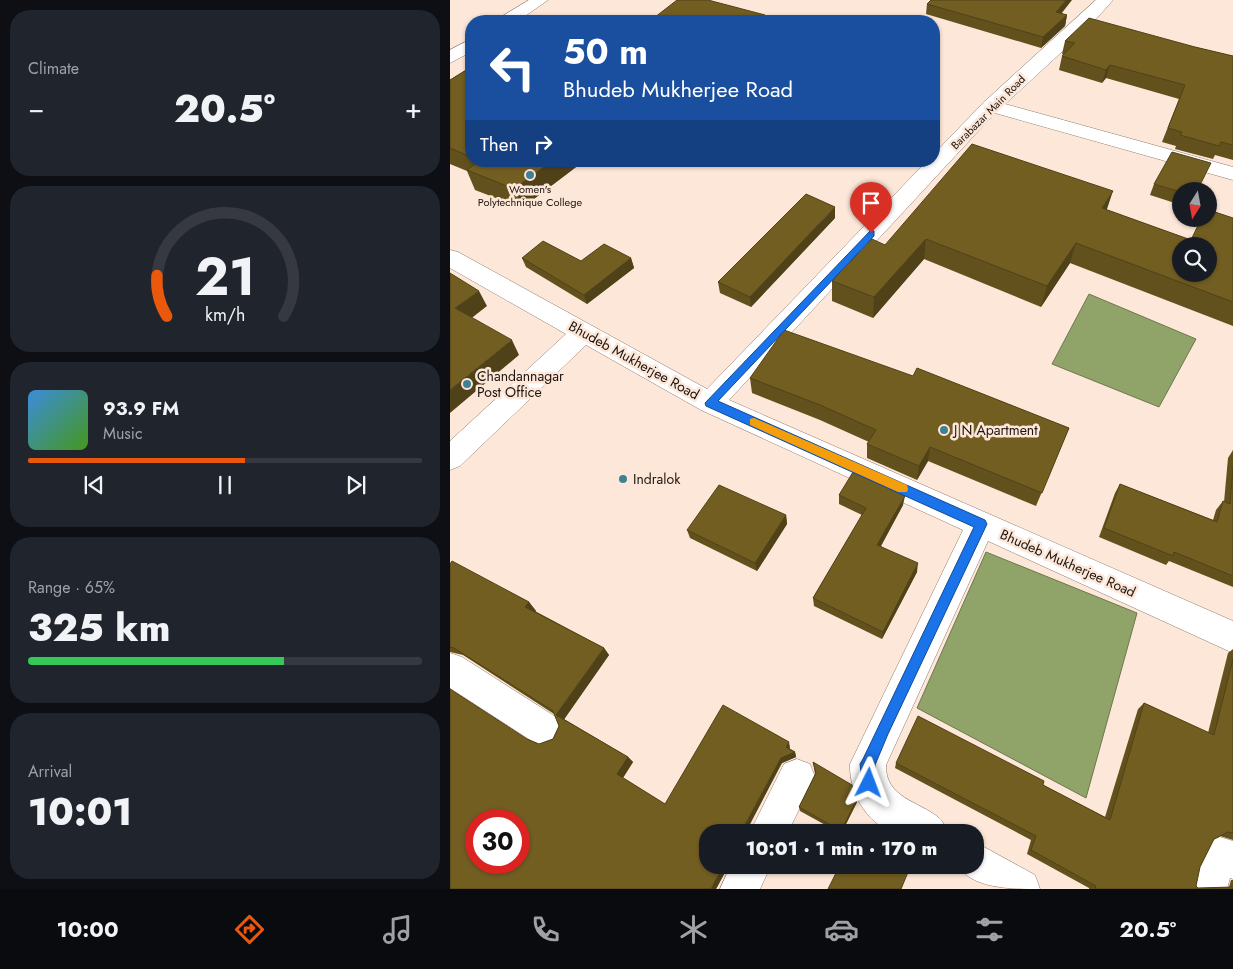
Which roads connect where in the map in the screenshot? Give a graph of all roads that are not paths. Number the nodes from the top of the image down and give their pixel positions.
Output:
1 (540, 0) edge
2 (1105, 0) edge
3 (516, 15) edge
4 (465, 48) edge
5 (450, 58) edge
6 (991, 106) junction
7 (940, 160) edge
8 (933, 167) edge
9 (1233, 174) edge
10 (450, 258) edge
11 (584, 332) junction
12 (710, 403) junction
13 (450, 458) edge
14 (981, 524) junction
15 (1233, 637) edge
16 (450, 669) edge
17 (548, 731) dead end
18 (797, 777) dead end
19 (772, 824) edge
20 (915, 824) edge
21 (1233, 860) edge
22 (984, 866) edge
23 (747, 874) edge
24 (739, 889) edge
25 (1021, 889) edge
26 (1208, 889) edge

1 - 3 street
2 - 6 street, Barabazar Main Road
4 - 5 street
6 - 7 street, Barabazar Main Road
6 - 9 street
8 - 12 street, Barabazar Main Road
10 - 11 street, Bhudeb Mukherjee Road
11 - 12 street, Bhudeb Mukherjee Road
11 - 13 street
12 - 14 street, Bhudeb Mukherjee Road
14 - 15 street, Bhudeb Mukherjee Road
14 - 20 street
16 - 17 street
18 - 19 street
21 - 26 street
22 - 25 street
23 - 24 street

